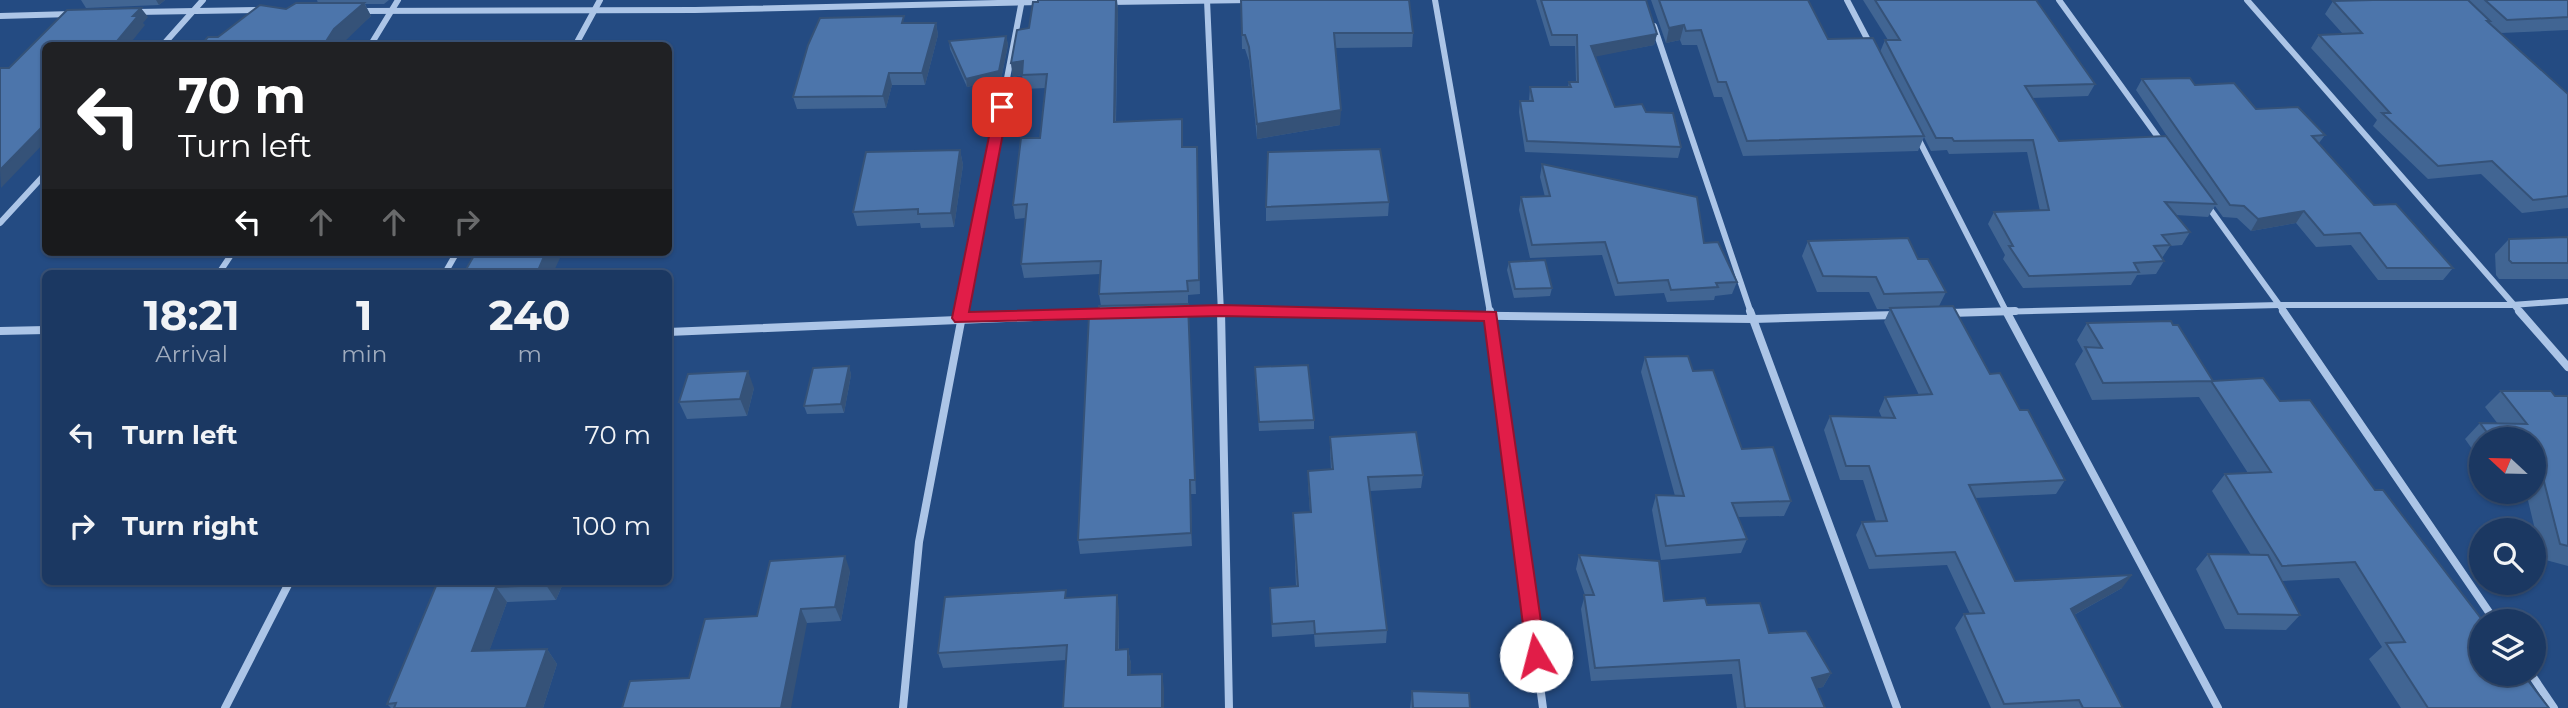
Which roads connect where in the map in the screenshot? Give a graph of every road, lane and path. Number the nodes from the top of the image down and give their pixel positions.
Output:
1 (203, 0) edge
2 (398, 0) edge
3 (600, 0) edge
4 (1252, 0) edge
5 (1435, 0) edge
6 (1847, 0) edge
7 (2059, 0) edge
8 (2247, 0) edge
9 (1022, 1) edge
10 (1207, 1) edge
11 (1048, 2) edge
12 (1101, 2) edge
13 (195, 10) junction
14 (273, 10) edge
15 (352, 10) edge
16 (391, 11) junction
17 (595, 11) junction
18 (125, 12) edge
19 (83, 13) edge
20 (1649, 13) edge
21 (0, 16) edge
22 (166, 42) edge
23 (372, 42) edge
24 (577, 42) edge
25 (1873, 50) edge
26 (1911, 125) edge
27 (2165, 147) edge
28 (42, 177) edge
29 (2198, 192) edge
30 (0, 223) edge
31 (2568, 301) edge
32 (2279, 305) junction
33 (2512, 305) junction
34 (1221, 310) junction
35 (1166, 312) edge
36 (2006, 312) junction
37 (1940, 313) edge
38 (1111, 314) edge
39 (1900, 314) edge
40 (1491, 316) junction
41 (960, 318) junction
42 (1753, 319) junction
43 (42, 330) edge
44 (0, 331) edge
45 (672, 332) edge
46 (2568, 367) edge
47 (288, 585) edge
48 (2487, 609) edge
49 (2539, 686) edge
50 (225, 708) edge
51 (903, 708) edge
52 (1229, 708) edge
53 (1543, 708) edge
54 (1896, 708) edge
55 (2218, 708) edge
56 (2554, 708) edge

1 - 13 street
2 - 16 street
3 - 17 street
4 - 10 street
5 - 40 street
6 - 25 street
7 - 27 street
8 - 33 street
9 - 11 street
9 - 17 street
9 - 41 street
10 - 12 street
10 - 34 street
13 - 14 street
13 - 18 street
13 - 22 street
15 - 16 street
16 - 17 street
16 - 23 street
17 - 24 street
19 - 21 street
20 - 42 street
26 - 36 street
28 - 30 street
29 - 32 street
31 - 33 street
32 - 33 street
32 - 36 street
32 - 48 street
33 - 46 street
34 - 35 street
34 - 40 street
34 - 52 street
36 - 37 street
36 - 55 street
38 - 41 street
39 - 42 street
40 - 42 street
40 - 53 street
41 - 45 street
41 - 51 street
42 - 54 street
43 - 44 street
47 - 50 street
49 - 56 street

